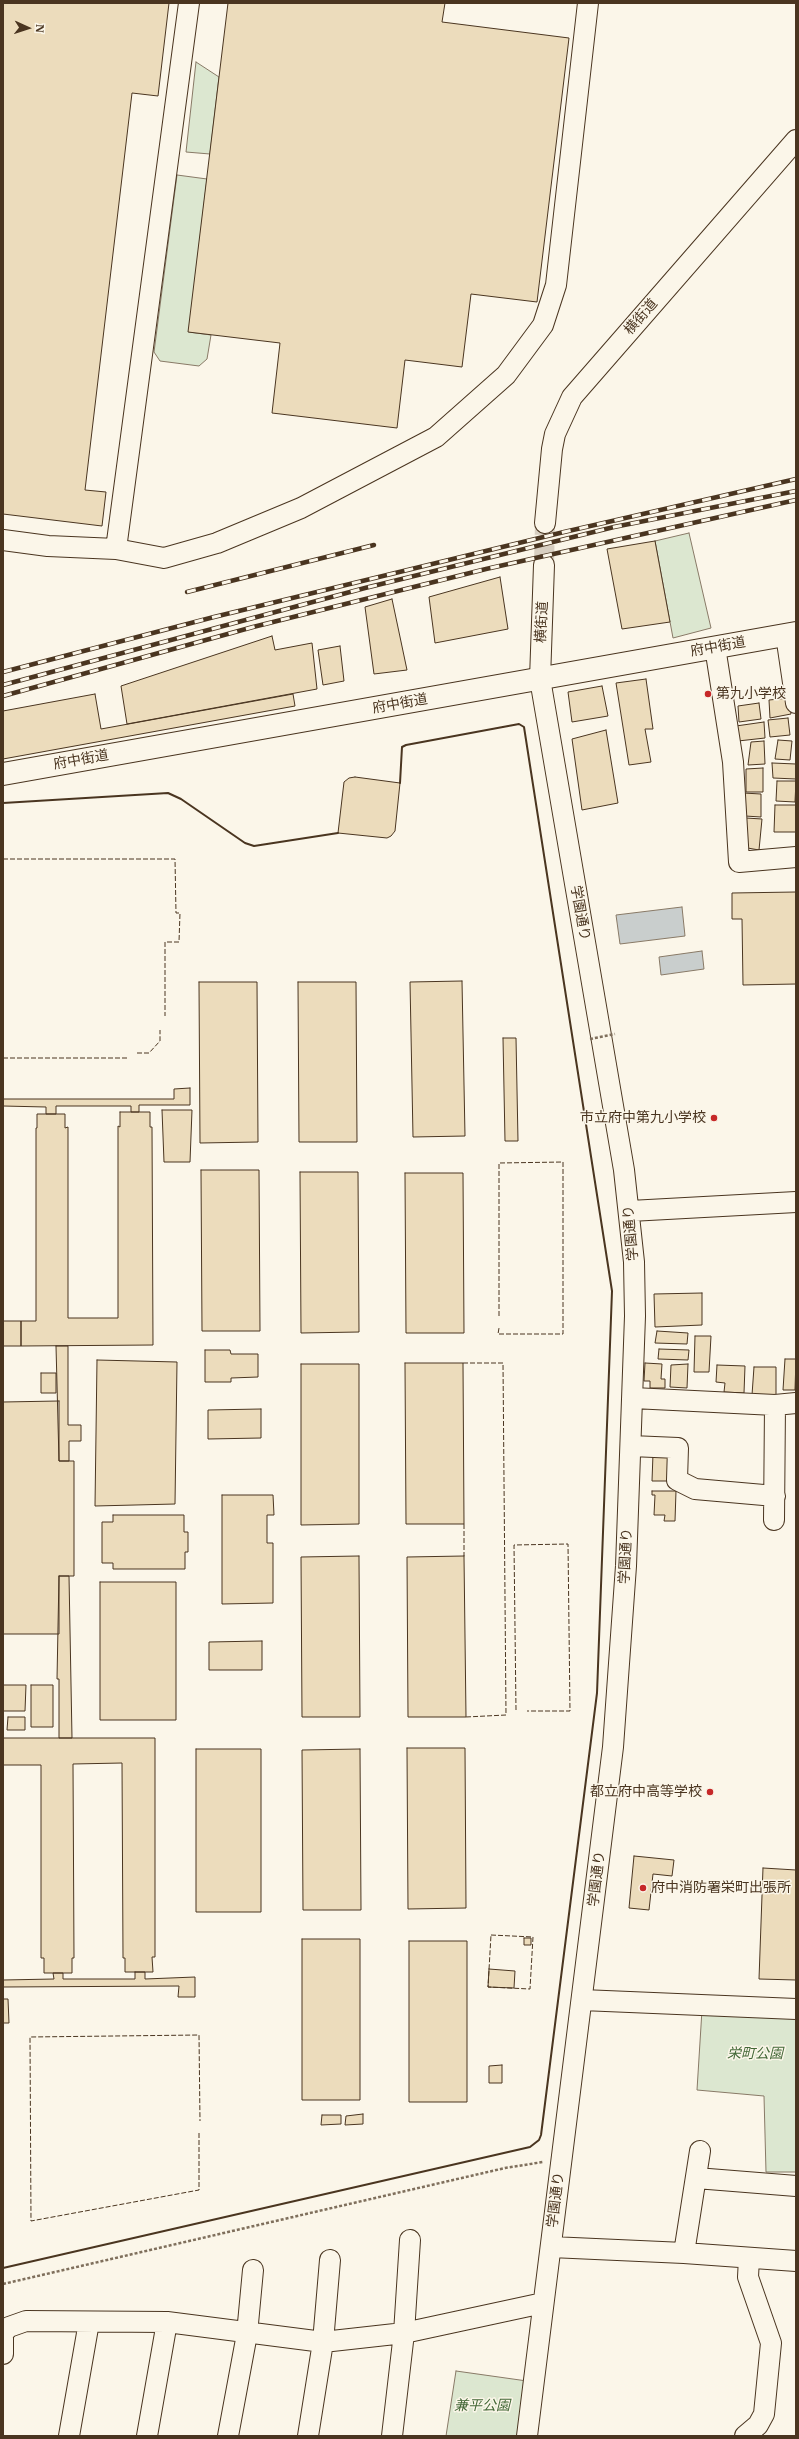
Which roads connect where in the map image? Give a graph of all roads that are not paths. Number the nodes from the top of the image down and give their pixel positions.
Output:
1 (189, 3) edge
2 (588, 3) edge
3 (796, 140) edge
4 (545, 523) tunnel mouth
5 (3, 540) edge
6 (116, 549) junction
7 (544, 565) tunnel mouth
8 (791, 634) edge
9 (715, 647) junction
10 (540, 679) junction
11 (796, 703) edge
12 (3, 774) edge
13 (796, 857) edge
14 (796, 1202) edge
15 (630, 1211) junction
16 (633, 1398) junction
17 (796, 1403) edge
18 (775, 1405) junction
19 (631, 1446) junction
20 (775, 1496) junction
21 (774, 1520) dead end
22 (582, 2000) junction
23 (796, 2009) edge
24 (700, 2151) dead end
25 (696, 2178) junction
26 (796, 2186) edge
27 (410, 2240) dead end
28 (551, 2247) junction
29 (684, 2253) junction
30 (749, 2258) junction
31 (330, 2260) dead end
32 (796, 2261) edge
33 (253, 2270) dead end
34 (543, 2303) junction
35 (89, 2322) junction
36 (167, 2322) junction
37 (3, 2333) edge
38 (404, 2333) junction
39 (247, 2334) junction
40 (3, 2338) edge
41 (323, 2342) junction
42 (3, 2354) edge
43 (69, 2436) edge
44 (147, 2436) edge
45 (228, 2436) edge
46 (308, 2436) edge
47 (392, 2436) edge
48 (527, 2436) edge
49 (745, 2436) edge

1 - 6 street
2 - 6 street
3 - 4 street, 横街道
5 - 6 street
7 - 10 street, 横街道
8 - 9 main road, 府中街道
8 - 11 street
9 - 10 main road, 府中街道
9 - 13 street
10 - 12 main road, 府中街道
10 - 15 street, 学園通り
14 - 15 street
15 - 16 street, 学園通り
16 - 18 street
16 - 19 street, 学園通り
17 - 18 street
18 - 20 street
19 - 20 street
19 - 22 street, 学園通り
20 - 21 street
22 - 23 street
22 - 28 street, 学園通り
24 - 25 street
25 - 26 street
25 - 29 street
27 - 38 street
28 - 29 street
28 - 34 street, 学園通り
29 - 30 street
30 - 32 street
30 - 49 street
31 - 41 street
33 - 39 street
34 - 38 street
34 - 48 street, 学園通り
35 - 36 street
35 - 37 street
35 - 43 street
36 - 39 street
36 - 44 street
38 - 41 street
38 - 47 street
39 - 41 street
39 - 45 street
40 - 42 street
41 - 46 street

